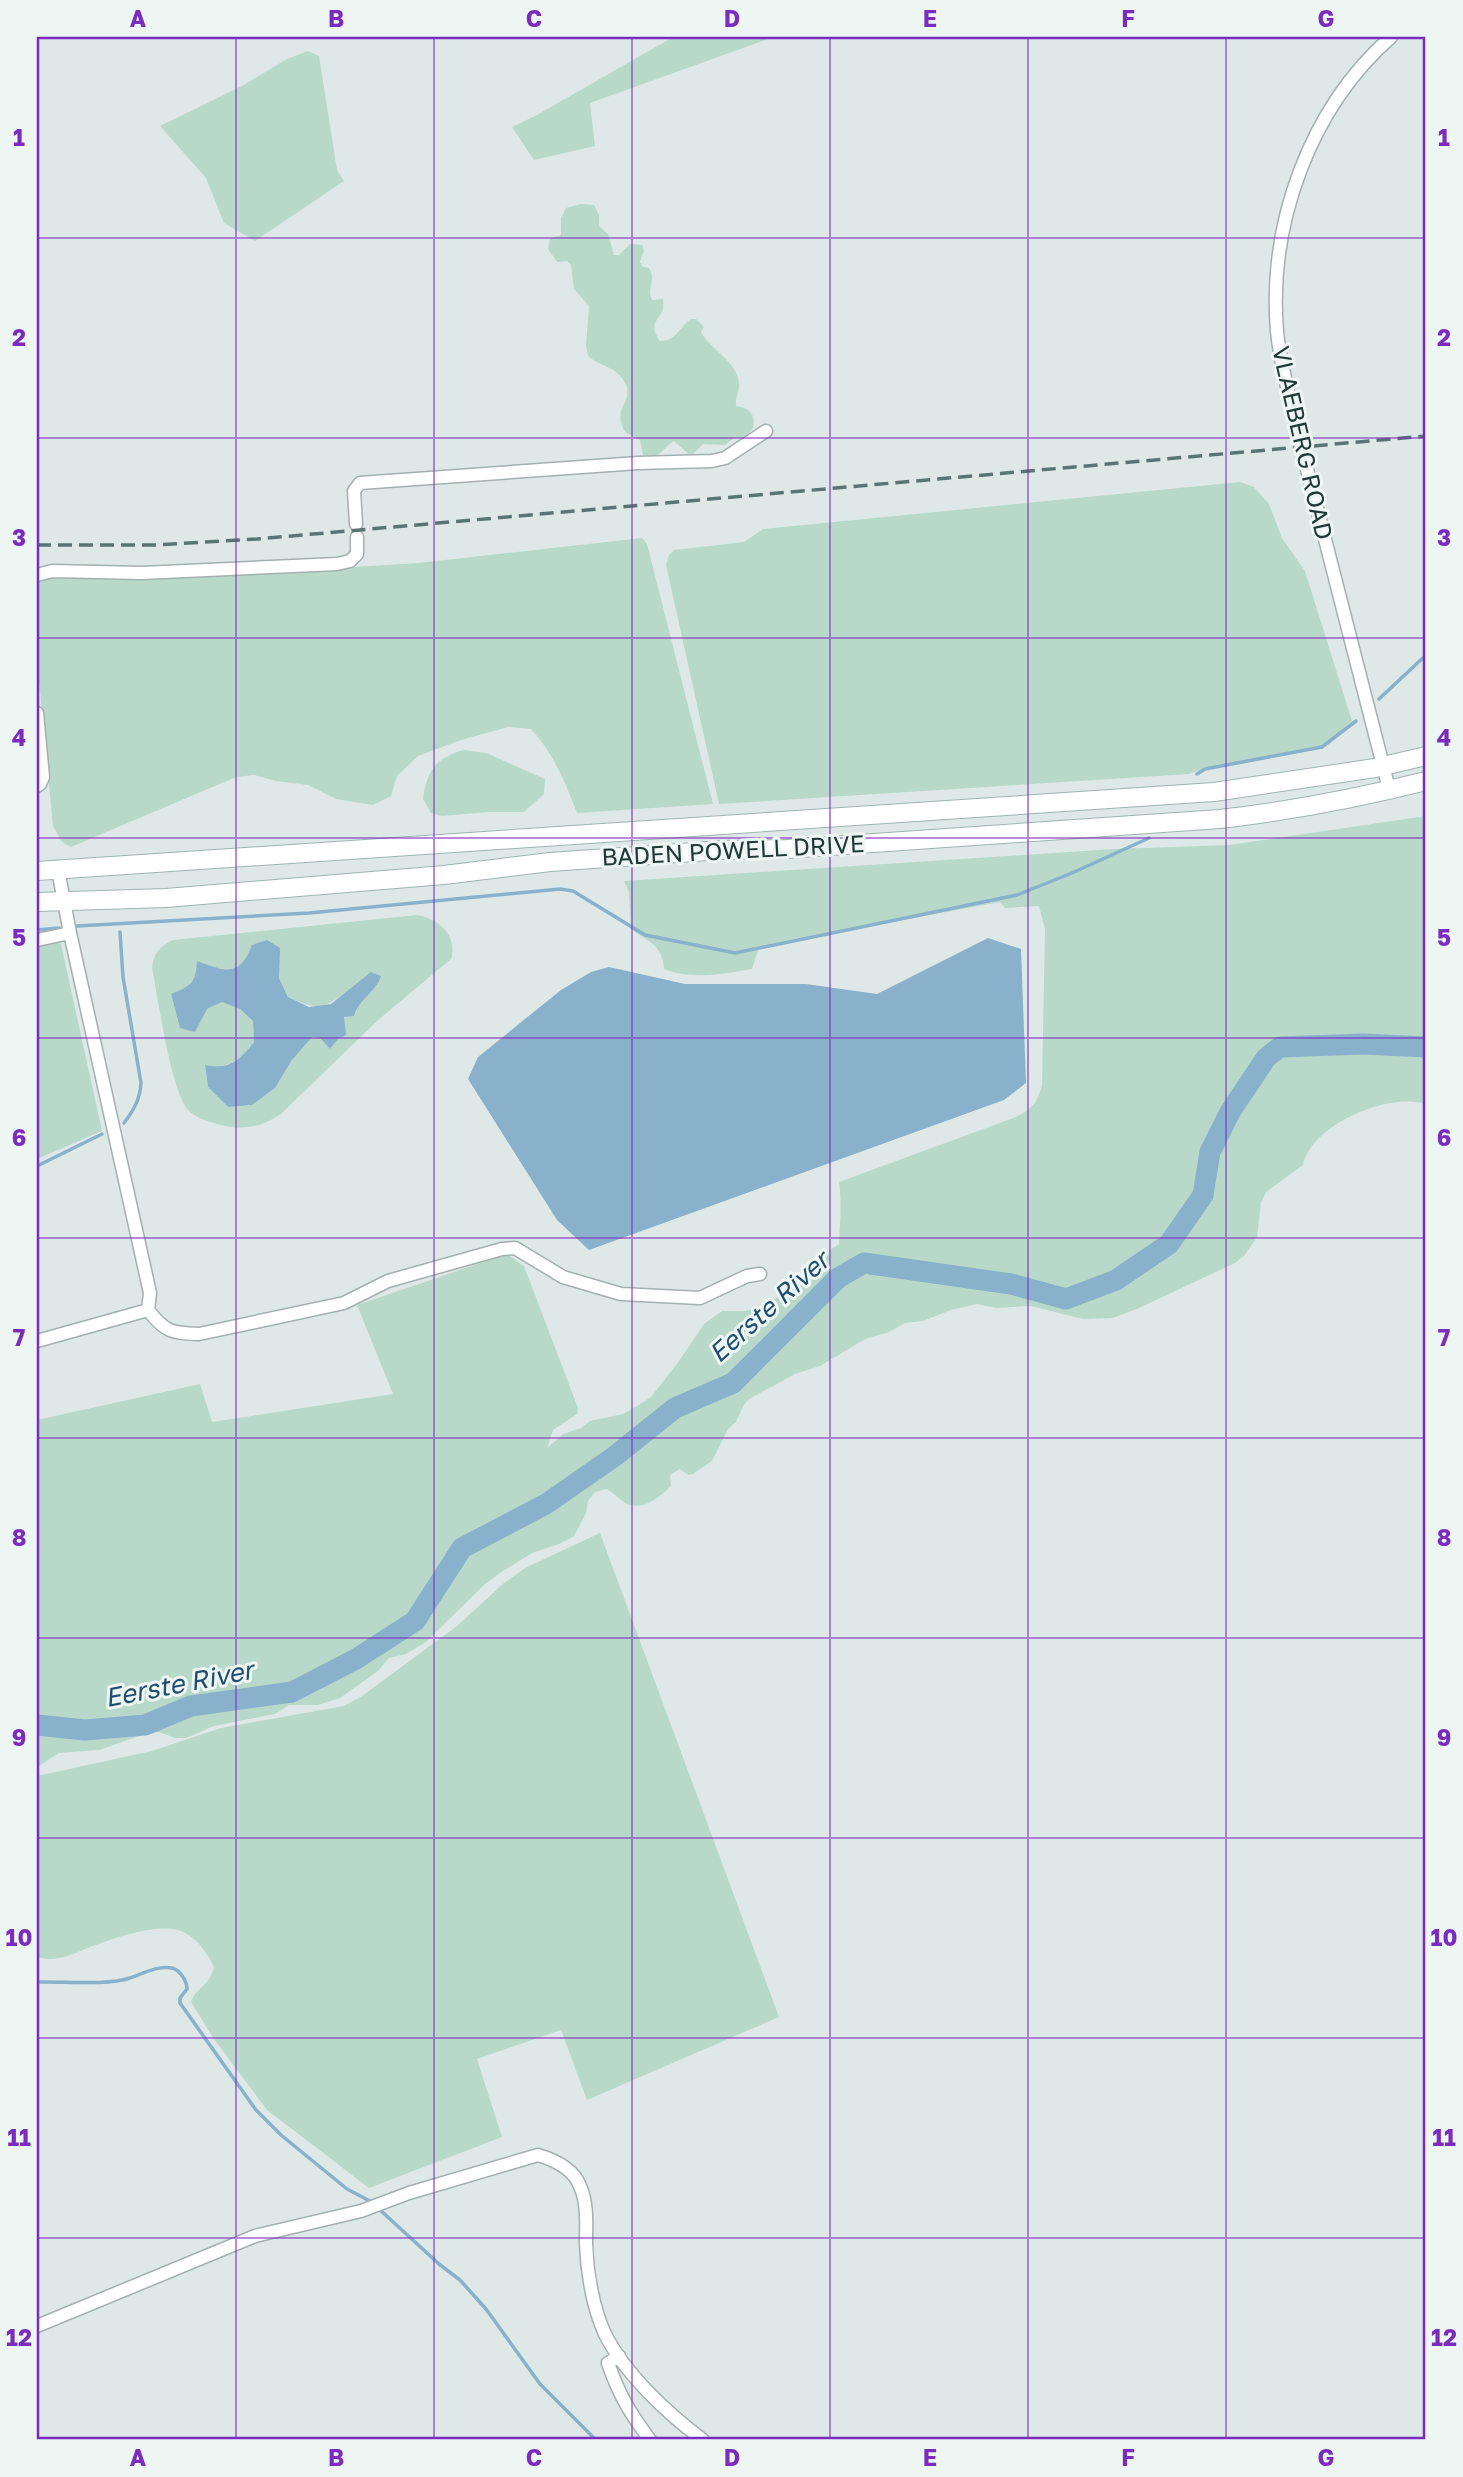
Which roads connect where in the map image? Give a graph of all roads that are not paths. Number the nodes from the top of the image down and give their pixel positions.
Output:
1 (1391, 37) edge
2 (766, 431) dead end
3 (37, 575) edge
4 (37, 713) edge
5 (1426, 756) edge
6 (1383, 766) junction
7 (1426, 781) edge
8 (37, 786) edge
9 (1389, 789) junction
10 (58, 870) junction
11 (37, 871) edge
12 (64, 900) junction
13 (37, 902) edge
14 (70, 933) junction
15 (37, 940) edge
16 (760, 1274) dead end
17 (148, 1310) junction
18 (37, 1341) edge
19 (37, 2326) edge
20 (619, 2356) junction
21 (650, 2440) edge
22 (703, 2440) edge

1 - 6 street, VLAEBERG ROAD, bridge
2 - 3 street
4 - 8 street
5 - 6 main road, BADEN POWELL DRIVE
6 - 9 street, VLAEBERG ROAD
6 - 10 main road, BADEN POWELL DRIVE
7 - 9 main road, BADEN POWELL DRIVE
9 - 12 main road, BADEN POWELL DRIVE
10 - 11 main road, BADEN POWELL DRIVE
10 - 12 street
12 - 13 main road, BADEN POWELL DRIVE
12 - 14 street
14 - 15 street
14 - 17 street
16 - 17 street
17 - 18 street
19 - 20 street
20 - 21 street
20 - 22 street

